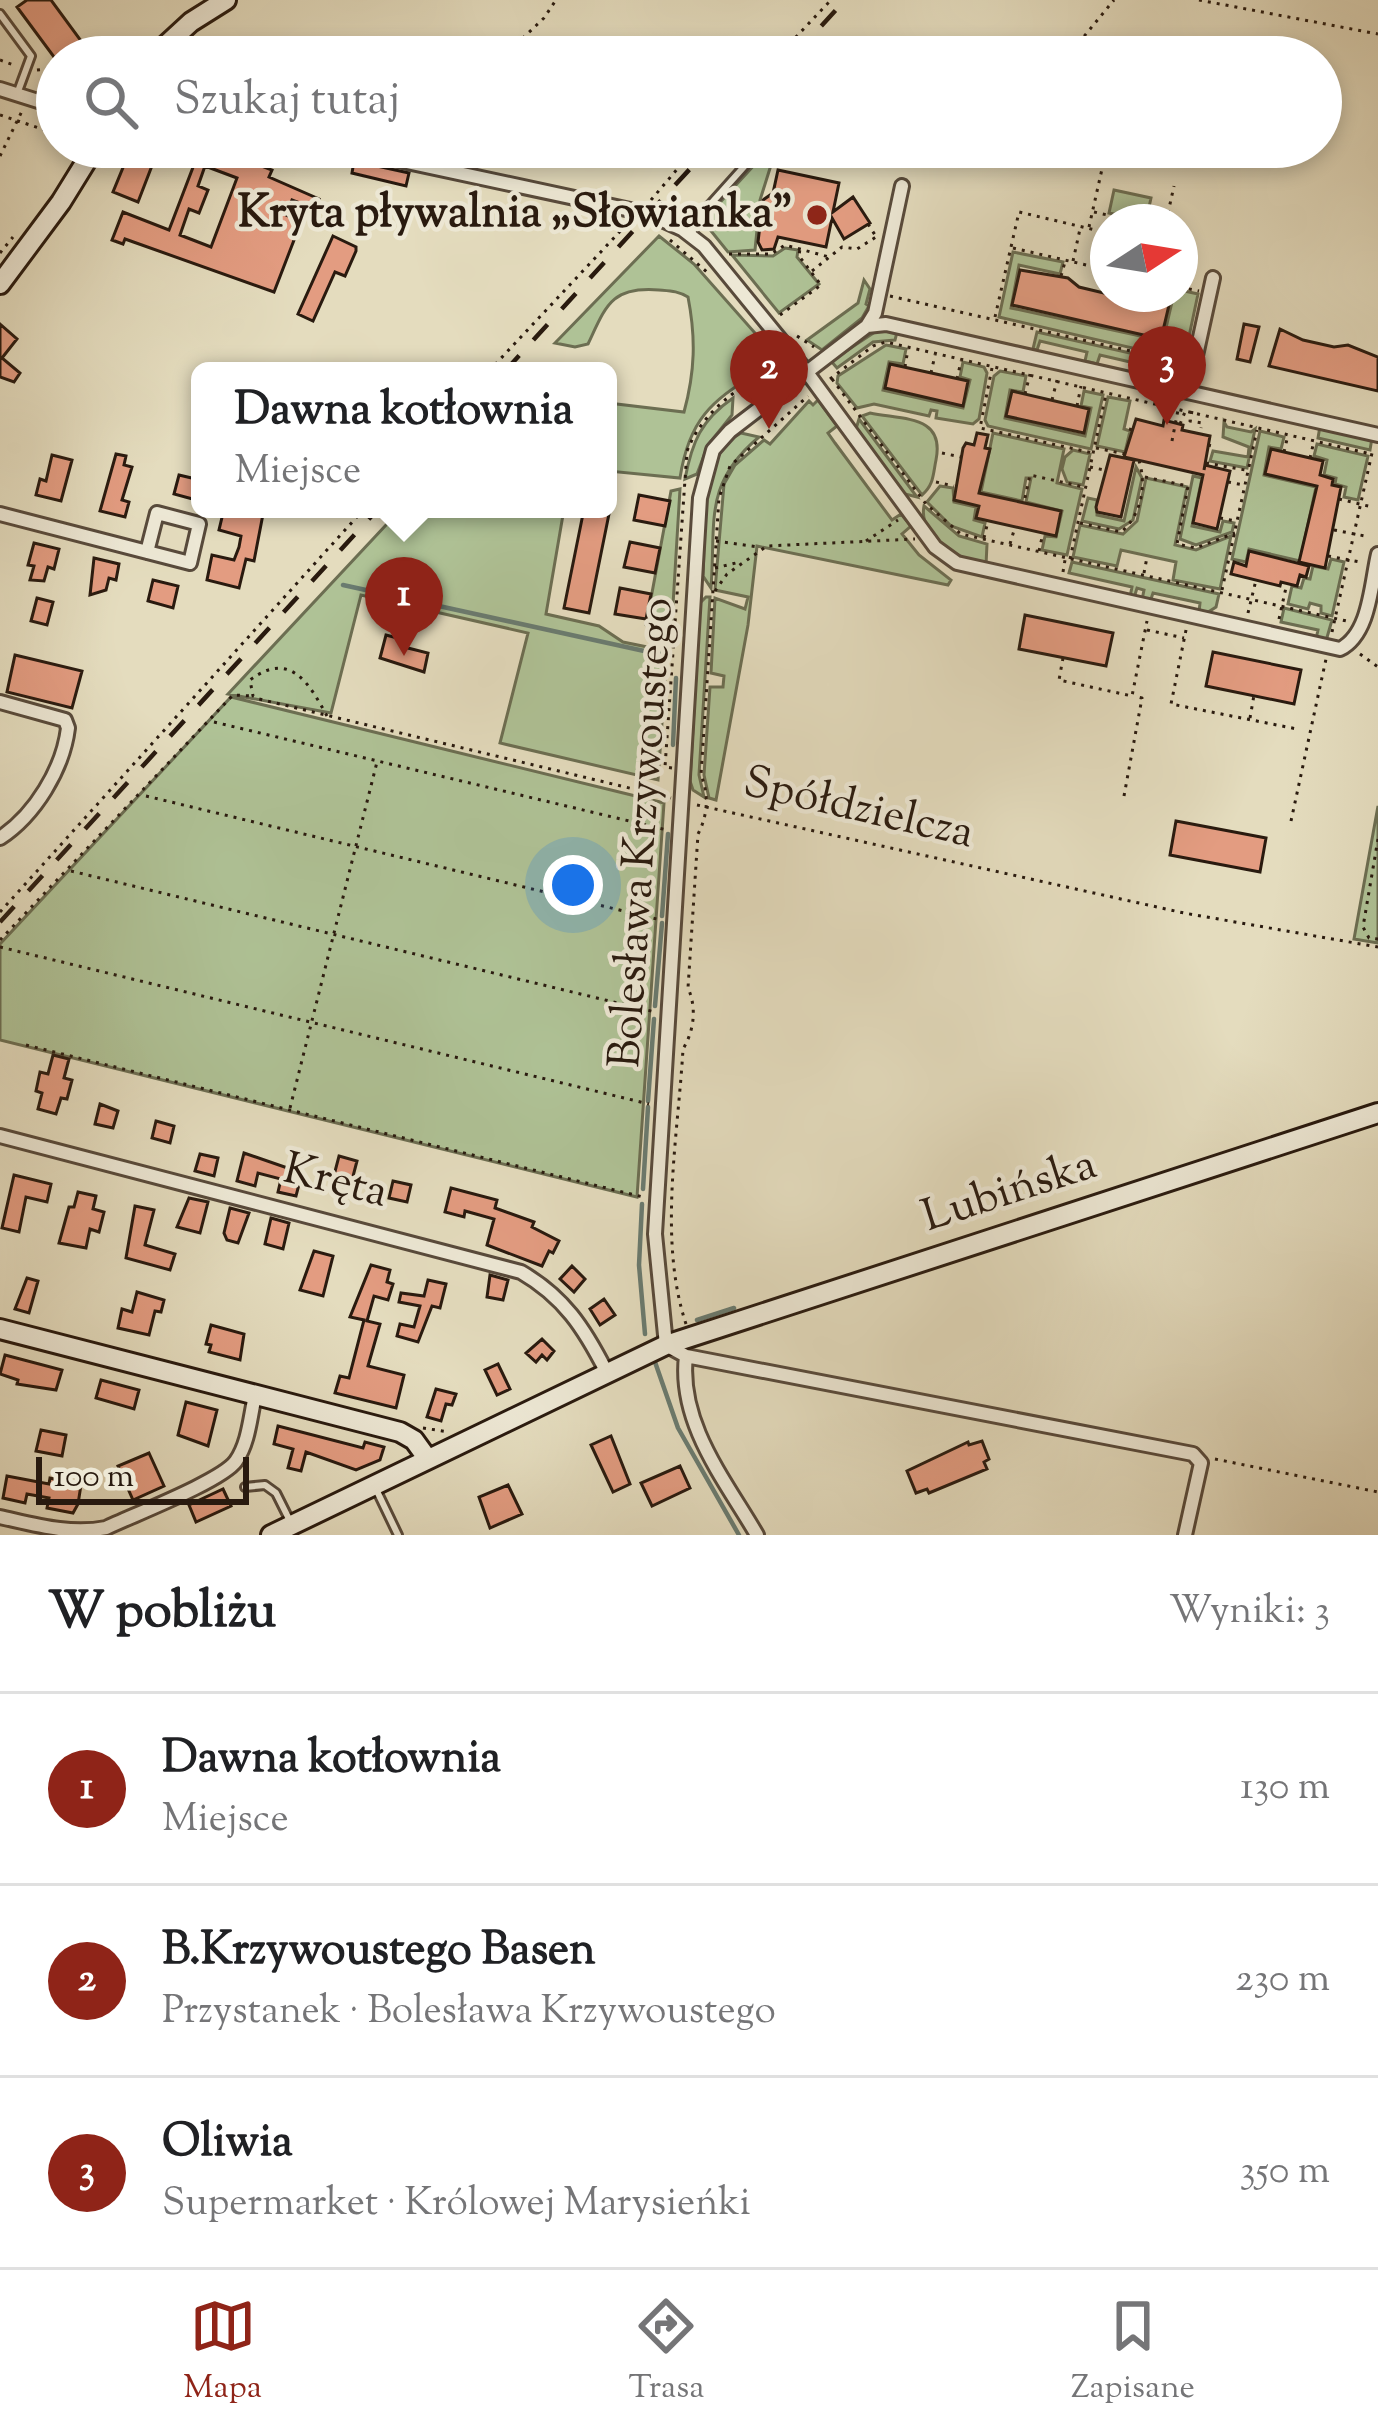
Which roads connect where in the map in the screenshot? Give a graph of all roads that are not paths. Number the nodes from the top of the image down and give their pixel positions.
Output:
1 (226, 0) edge
2 (0, 14) edge
3 (176, 36) edge
4 (0, 89) edge
5 (22, 96) junction
6 (36, 100) edge
7 (82, 168) edge
8 (436, 168) edge
9 (743, 168) edge
10 (902, 186) dead end
11 (691, 235) junction
12 (1213, 278) dead end
13 (0, 284) edge
14 (867, 326) junction
15 (806, 371) junction
16 (1188, 392) junction
17 (1378, 435) edge
18 (0, 514) edge
19 (147, 552) junction
20 (1378, 554) edge
21 (0, 703) edge
22 (0, 838) edge
23 (1378, 1113) edge
24 (0, 1136) edge
25 (0, 1330) edge
26 (665, 1345) junction
27 (686, 1356) junction
28 (606, 1371) junction
29 (255, 1396) junction
30 (427, 1458) junction
31 (374, 1484) junction
32 (244, 1487) dead end
33 (0, 1517) edge
34 (292, 1524) junction
35 (272, 1535) edge
36 (398, 1535) edge
37 (757, 1535) edge
38 (1185, 1535) edge

1 - 3 main road
2 - 5 lane
4 - 5 street
5 - 6 street
7 - 13 main road
8 - 11 street
9 - 11 lane
10 - 14 street
11 - 15 street
12 - 16 street
14 - 15 street, Bolesława Krzywoustego
14 - 16 street
15 - 20 street
15 - 26 street, Bolesława Krzywoustego
16 - 17 street
18 - 19 street
19 - 19 street
21 - 22 street
23 - 26 main road, Lubińska
24 - 28 street, Kręta
25 - 29 main road
26 - 27 street
26 - 28 main road, Lubińska
27 - 37 street
27 - 38 street
28 - 30 main road, Lubińska
29 - 30 main road
29 - 33 street
30 - 31 main road, Lubińska
31 - 34 main road, Lubińska
31 - 36 lane
32 - 34 lane
34 - 35 main road, Lubińska

